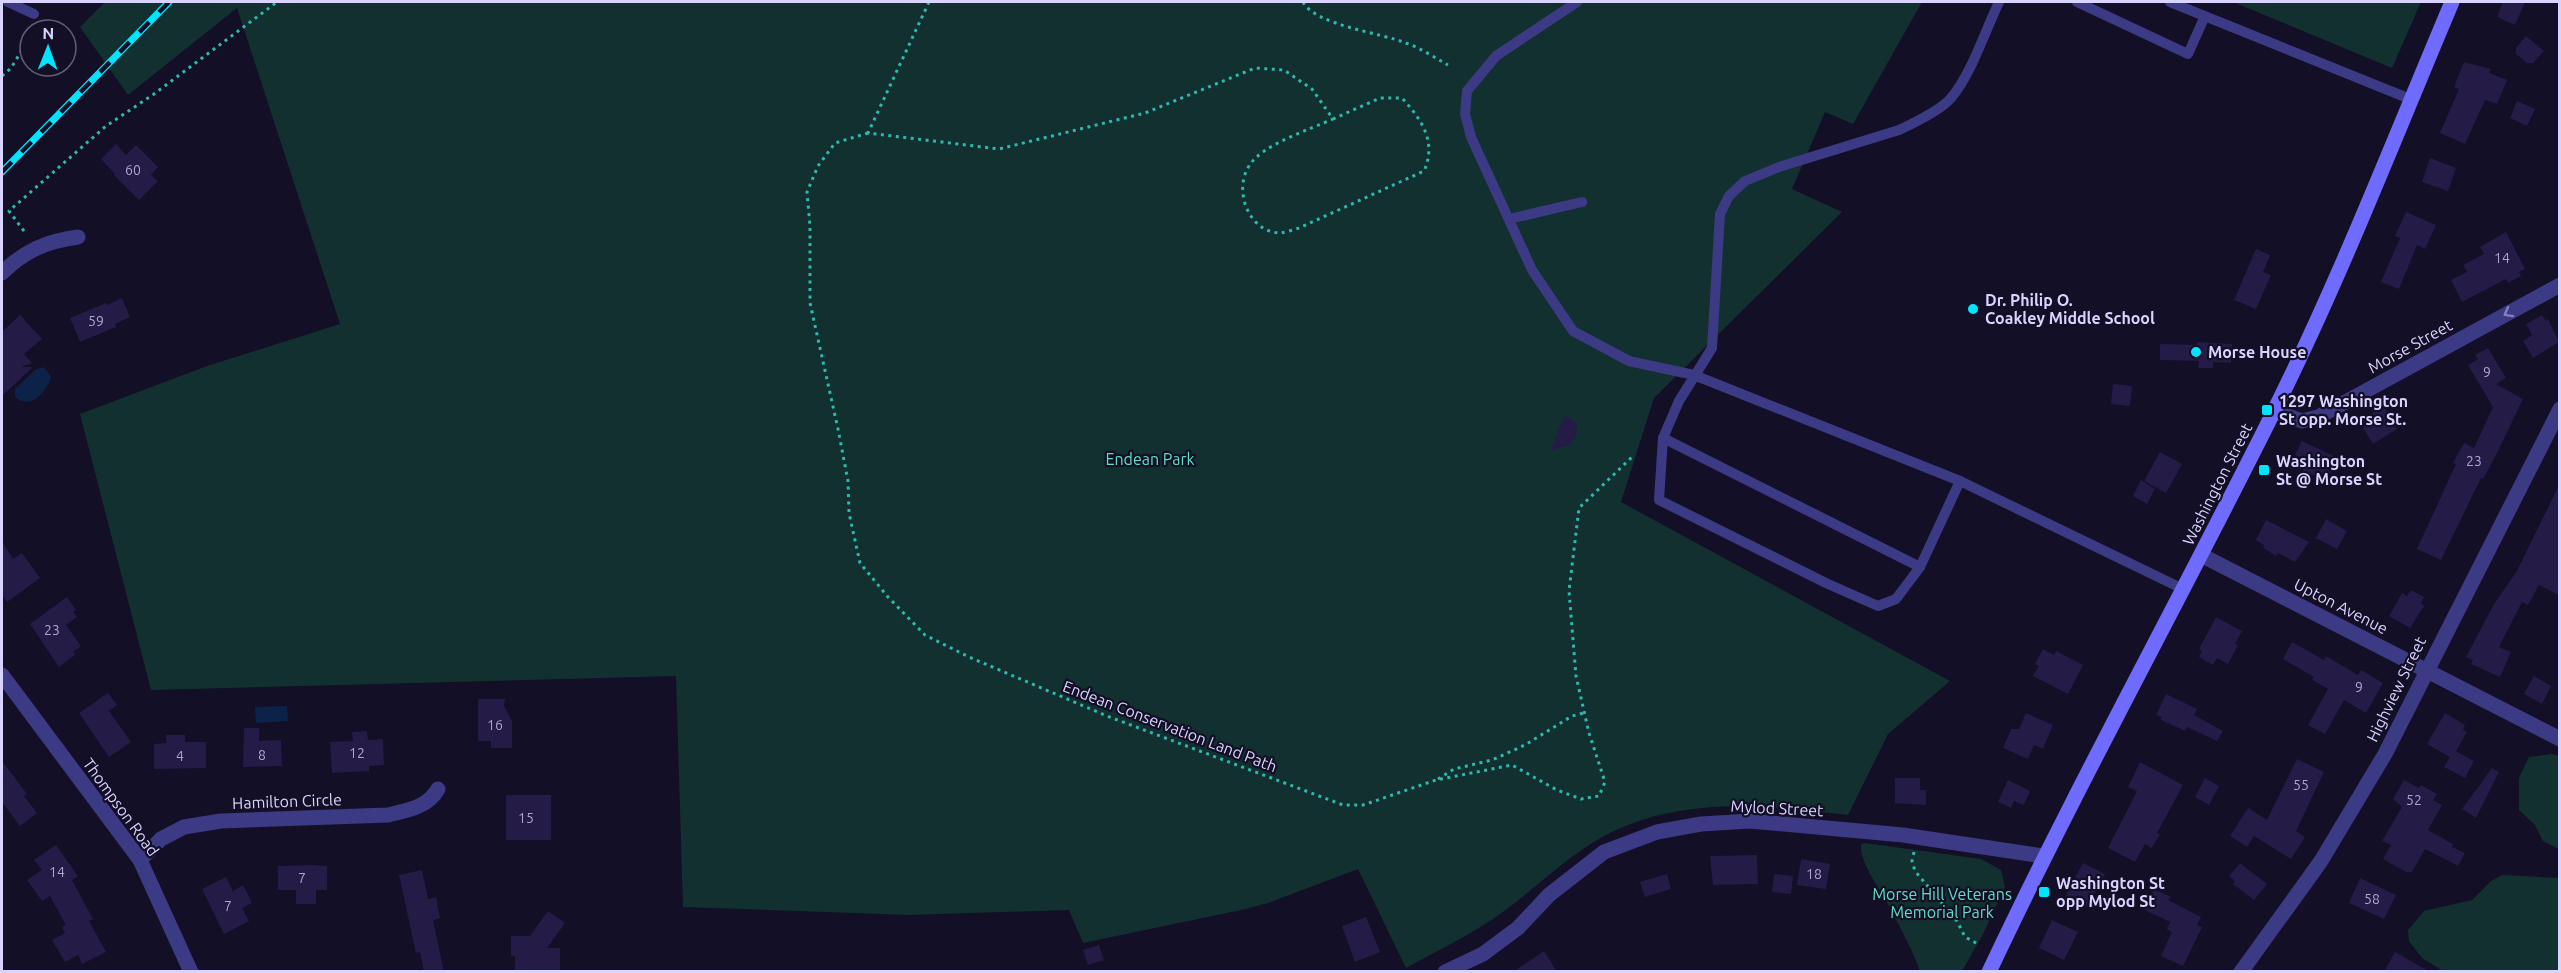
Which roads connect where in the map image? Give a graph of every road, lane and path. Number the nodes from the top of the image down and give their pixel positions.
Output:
1 (8, 2) edge
2 (277, 2) edge
3 (929, 2) edge
4 (1303, 2) edge
5 (1577, 2) edge
6 (1999, 2) edge
7 (2077, 2) edge
8 (2170, 2) edge
9 (2452, 2) edge
10 (34, 14) dead end
11 (2205, 16) junction
12 (18, 57) edge
13 (1448, 65) dead end
14 (2, 76) edge
15 (2410, 99) junction
16 (1333, 118) junction
17 (868, 133) junction
18 (1582, 202) dead end
19 (1509, 219) junction
20 (24, 231) dead end
21 (78, 237) dead end
22 (2, 273) edge
23 (2559, 285) edge
24 (1694, 375) junction
25 (2559, 409) edge
26 (2274, 411) junction
27 (1663, 438) junction
28 (1632, 457) dead end
29 (1960, 481) junction
30 (2201, 555) junction
31 (1920, 567) junction
32 (2183, 589) junction
33 (2426, 670) junction
34 (2, 675) edge
35 (1584, 713) junction
36 (2559, 739) edge
37 (1436, 780) junction
38 (438, 789) dead end
39 (1914, 850) dead end
40 (2043, 856) junction
41 (140, 860) junction
42 (1944, 890) dead end
43 (1937, 895) junction
44 (1978, 944) dead end
45 (191, 972) edge
46 (1445, 972) edge
47 (1989, 972) edge
48 (2241, 972) edge

1 - 10 lane
2 - 20 path
3 - 17 path
4 - 13 path
5 - 19 lane
6 - 24 lane
7 - 11 lane
8 - 11 lane
9 - 15 main road, Washington Street
11 - 15 lane
12 - 14 path
15 - 26 main road, Washington Street
16 - 16 path
16 - 17 path, Endean Conservation Land Path
17 - 37 path, Endean Conservation Land Path
18 - 19 lane
19 - 24 lane
21 - 22 street
23 -> 26 street, Morse Street
24 - 27 lane
24 - 29 lane
25 - 33 street, Highview Street
26 - 30 main road, Washington Street
27 - 31 lane
27 - 31 lane
28 - 35 path, Endean Conservation Land Path
29 - 31 lane
29 - 32 lane
30 - 32 main road, Washington Street
30 - 33 street, Upton Avenue
32 - 40 main road, Washington Street
33 - 36 street, Upton Avenue
33 - 48 street, Highview Street
34 - 41 street, Thompson Road
35 - 37 path
35 - 37 path, Endean Conservation Land Path
38 - 41 street, Hamilton Circle
39 - 43 path
40 - 46 street, Mylod Street
40 - 47 main road, Washington Street
41 - 45 street, Thompson Road
42 - 43 path
43 - 44 path

